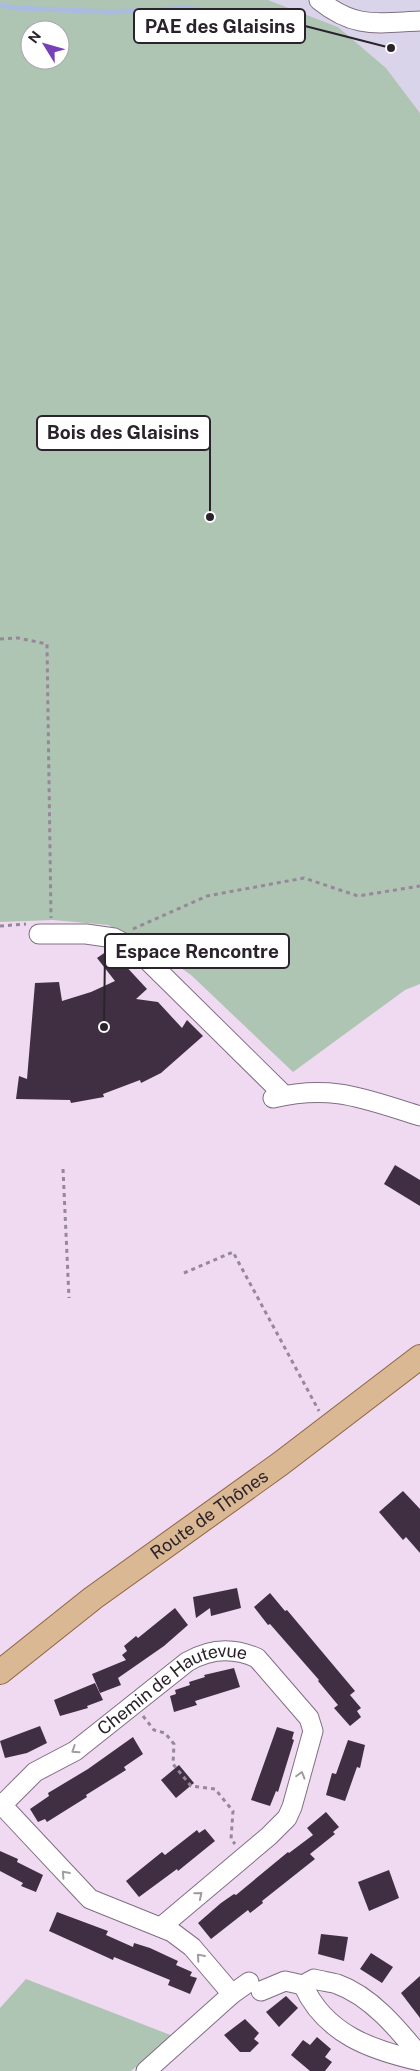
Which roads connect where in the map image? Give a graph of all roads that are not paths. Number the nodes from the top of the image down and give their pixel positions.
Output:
1 (319, 0) edge
2 (420, 21) edge
3 (45, 934) road end
4 (420, 1116) edge
5 (420, 1357) edge
6 (0, 1672) edge
7 (1, 1803) edge
8 (161, 1926) junction
9 (303, 1986) junction
10 (232, 1994) junction
11 (420, 2056) edge
12 (420, 2061) edge
13 (146, 2071) edge

1 - 2 street
3 - 4 street
5 - 6 main road, Route de Thônes
8 -> 7 street, Chemin de Hautevue
8 -> 7 street, Chemin de Hautevue
10 -> 8 street, Chemin de Hautevue
9 - 10 street
9 - 11 street
9 - 12 street
10 - 13 street

